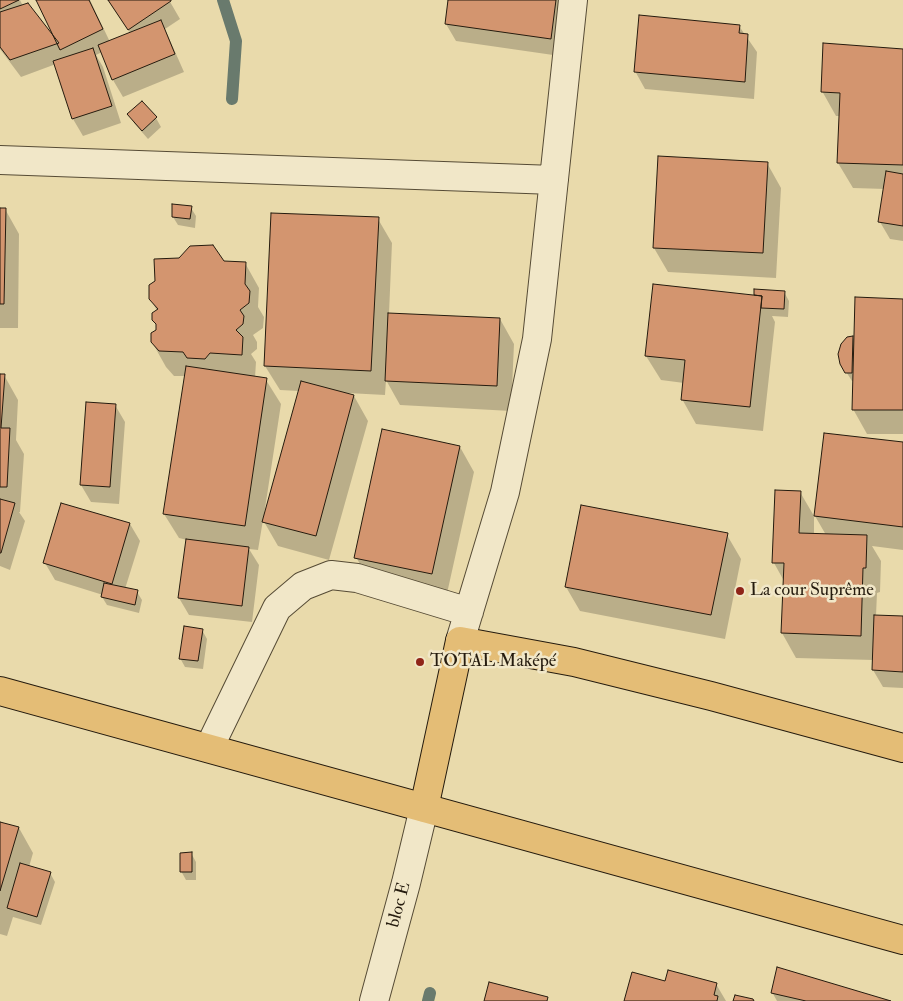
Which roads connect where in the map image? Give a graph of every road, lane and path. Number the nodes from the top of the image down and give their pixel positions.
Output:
1 (574, 0) edge
2 (0, 160) edge
3 (554, 180) junction
4 (469, 612) junction
5 (460, 642) junction
6 (0, 692) edge
7 (210, 748) junction
8 (903, 748) edge
9 (424, 808) junction
10 (903, 940) edge
11 (374, 1001) edge

1 - 3 street
2 - 3 street
3 - 4 street
4 - 5 street
4 - 7 street
5 - 8 main road
5 - 9 main road
6 - 7 main road
7 - 9 main road
9 - 10 main road
9 - 11 street, bloc E

